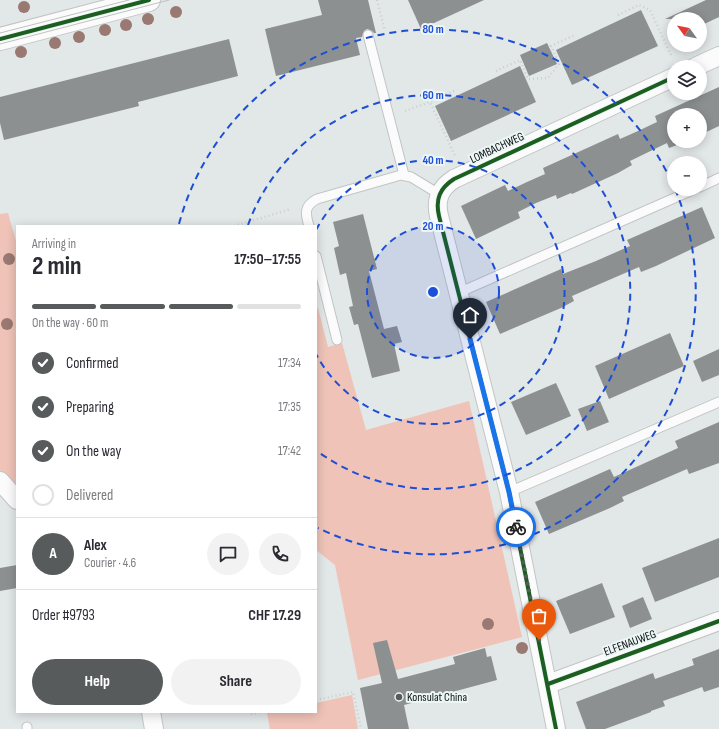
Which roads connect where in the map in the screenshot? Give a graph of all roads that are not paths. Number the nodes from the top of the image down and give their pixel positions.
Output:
1 (149, 0) edge
2 (368, 35) dead end
3 (0, 39) edge
4 (719, 56) edge
5 (707, 62) edge
6 (667, 71) edge
7 (404, 175) junction
8 (719, 178) edge
9 (707, 184) edge
10 (439, 194) junction
11 (679, 196) edge
12 (308, 225) edge
13 (317, 260) edge
14 (458, 293) junction
15 (337, 340) dead end
16 (719, 402) edge
17 (0, 481) edge
18 (509, 492) junction
19 (16, 499) edge
20 (719, 622) edge
21 (548, 684) junction
22 (151, 713) edge
23 (154, 729) edge
24 (556, 729) edge

1 - 3 main road
2 - 7 lane
4 - 5 street
6 - 10 street, LOMBACHWEG
7 - 10 lane
7 - 12 lane
8 - 9 lane
10 - 14 street
11 - 14 lane
13 - 15 lane
14 - 18 street
16 - 18 lane
17 - 19 street
18 - 21 street
20 - 21 street, ELFENAUWEG
21 - 24 street
22 - 23 street

